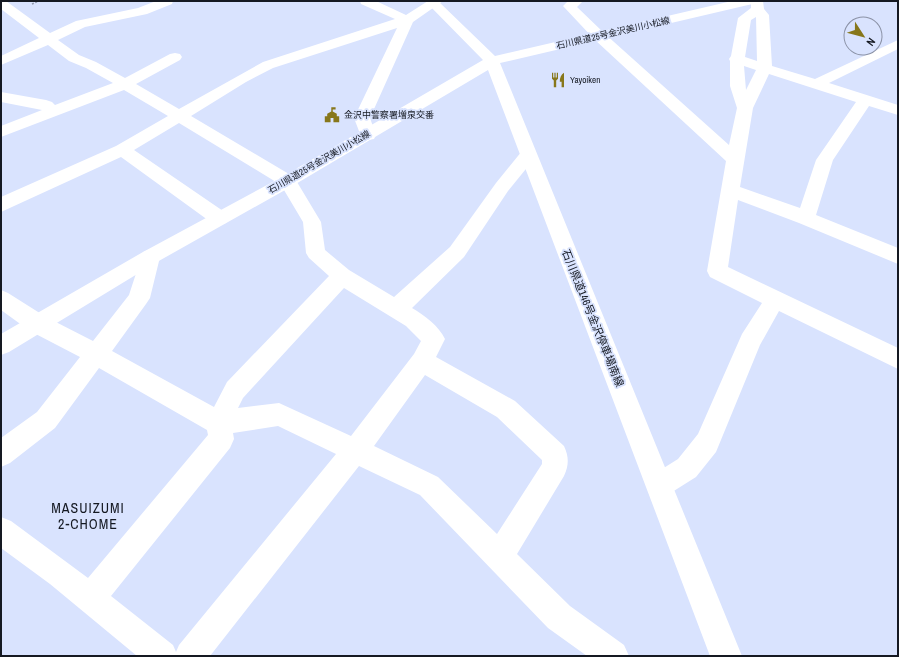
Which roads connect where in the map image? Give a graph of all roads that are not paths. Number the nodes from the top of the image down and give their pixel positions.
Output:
1 (167, 1) edge
2 (366, 1) edge
3 (577, 1) edge
4 (434, 2) edge
5 (1, 4) edge
6 (754, 4) edge
7 (406, 20) junction
8 (599, 36) junction
9 (49, 39) junction
10 (898, 44) edge
11 (175, 57) dead end
12 (736, 59) junction
13 (1, 60) edge
14 (492, 61) junction
15 (764, 67) junction
16 (818, 83) junction
17 (125, 84) junction
18 (1, 97) edge
19 (866, 99) junction
20 (745, 108) junction
21 (898, 110) edge
22 (52, 111) junction
23 (181, 116) junction
24 (1, 132) edge
25 (368, 135) junction
26 (122, 150) junction
27 (528, 155) junction
28 (735, 160) junction
29 (288, 181) junction
30 (730, 190) junction
31 (1, 205) edge
32 (219, 218) junction
33 (806, 218) junction
34 (898, 256) edge
35 (150, 257) junction
36 (342, 276) junction
37 (1, 299) edge
38 (775, 300) junction
39 (396, 309) junction
40 (38, 324) junction
41 (1, 345) edge
42 (96, 354) junction
43 (898, 359) edge
44 (422, 362) junction
45 (219, 423) junction
46 (354, 452) junction
47 (1, 454) edge
48 (660, 485) junction
49 (1, 531) edge
50 (499, 557) junction
51 (90, 598) junction
52 (201, 652) edge
53 (162, 656) edge
54 (613, 656) edge
55 (726, 656) edge

1 - 9 street
2 - 7 street
3 - 8 street
4 - 7 street
4 - 14 street, 石川県道146号金沢停車場南線
5 - 9 street
6 - 8 street, 石川県道25号金沢美川小松線
6 - 12 street
6 - 15 street
7 - 23 street
7 - 25 street
8 - 14 street, 石川県道25号金沢美川小松線
8 - 28 street
9 - 13 street
9 - 17 street
10 - 16 street
11 - 17 street
12 - 15 street
12 - 20 street
14 - 25 street, 石川県道25号金沢美川小松線
14 - 27 street, 石川県道146号金沢停車場南線
15 - 16 street
15 - 20 street
16 - 19 street
17 - 22 street
17 - 23 street
18 - 22 street
19 - 21 street
19 - 33 street
20 - 28 street
22 - 24 street
23 - 26 street
23 - 29 street
25 - 29 street, 石川県道25号金沢美川小松線
26 - 31 street
26 - 32 street
27 - 39 street
27 - 48 street, 石川県道146号金沢停車場南線
28 - 30 street
29 - 32 street, 石川県道25号金沢美川小松線
29 - 36 street
30 - 33 street
30 - 38 street
32 - 35 street, 石川県道25号金沢美川小松線
33 - 34 street
35 - 40 street, 石川県道25号金沢美川小松線
35 - 42 street
36 - 39 street
36 - 45 street
37 - 40 street
38 - 43 street
38 - 48 street
39 - 44 street
40 - 41 street, 石川県道25号金沢美川小松線
40 - 42 street
42 - 45 street
42 - 47 street
44 - 46 street
44 - 50 street
45 - 46 street
45 - 51 street
46 - 50 street
46 - 52 street
48 - 55 street, 石川県道146号金沢停車場南線
49 - 51 street
50 - 54 street
51 - 53 street

